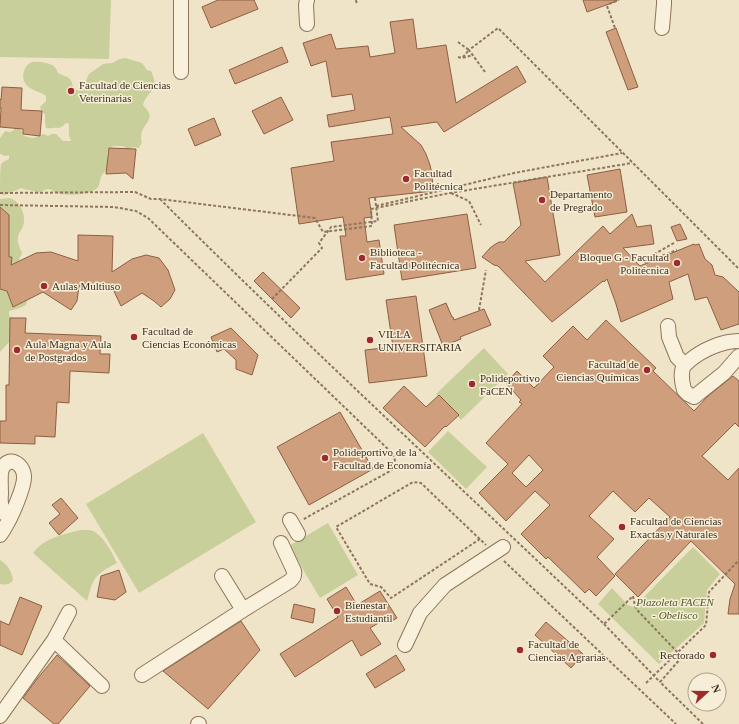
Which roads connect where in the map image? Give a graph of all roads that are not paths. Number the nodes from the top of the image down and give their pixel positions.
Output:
1 (182, 0) edge
2 (307, 0) edge
3 (664, 0) edge
4 (307, 24) dead end
5 (662, 28) dead end
6 (181, 72) dead end
7 (668, 326) dead end
8 (739, 341) edge
9 (739, 356) edge
10 (684, 365) junction
11 (10, 518) dead end
12 (0, 535) edge
13 (281, 543) dead end
14 (499, 550) road end
15 (222, 576) dead end
16 (243, 610) junction
17 (69, 612) dead end
18 (54, 640) junction
19 (405, 645) dead end
20 (142, 675) dead end
21 (102, 686) dead end
22 (0, 716) edge

1 - 6 lane
2 - 4 lane
3 - 5 lane
7 - 10 lane
8 - 10 lane
9 - 10 lane
11 - 12 lane
13 - 16 lane
14 - 19 lane
15 - 16 lane
16 - 20 lane
17 - 18 lane
18 - 21 lane
18 - 22 lane

